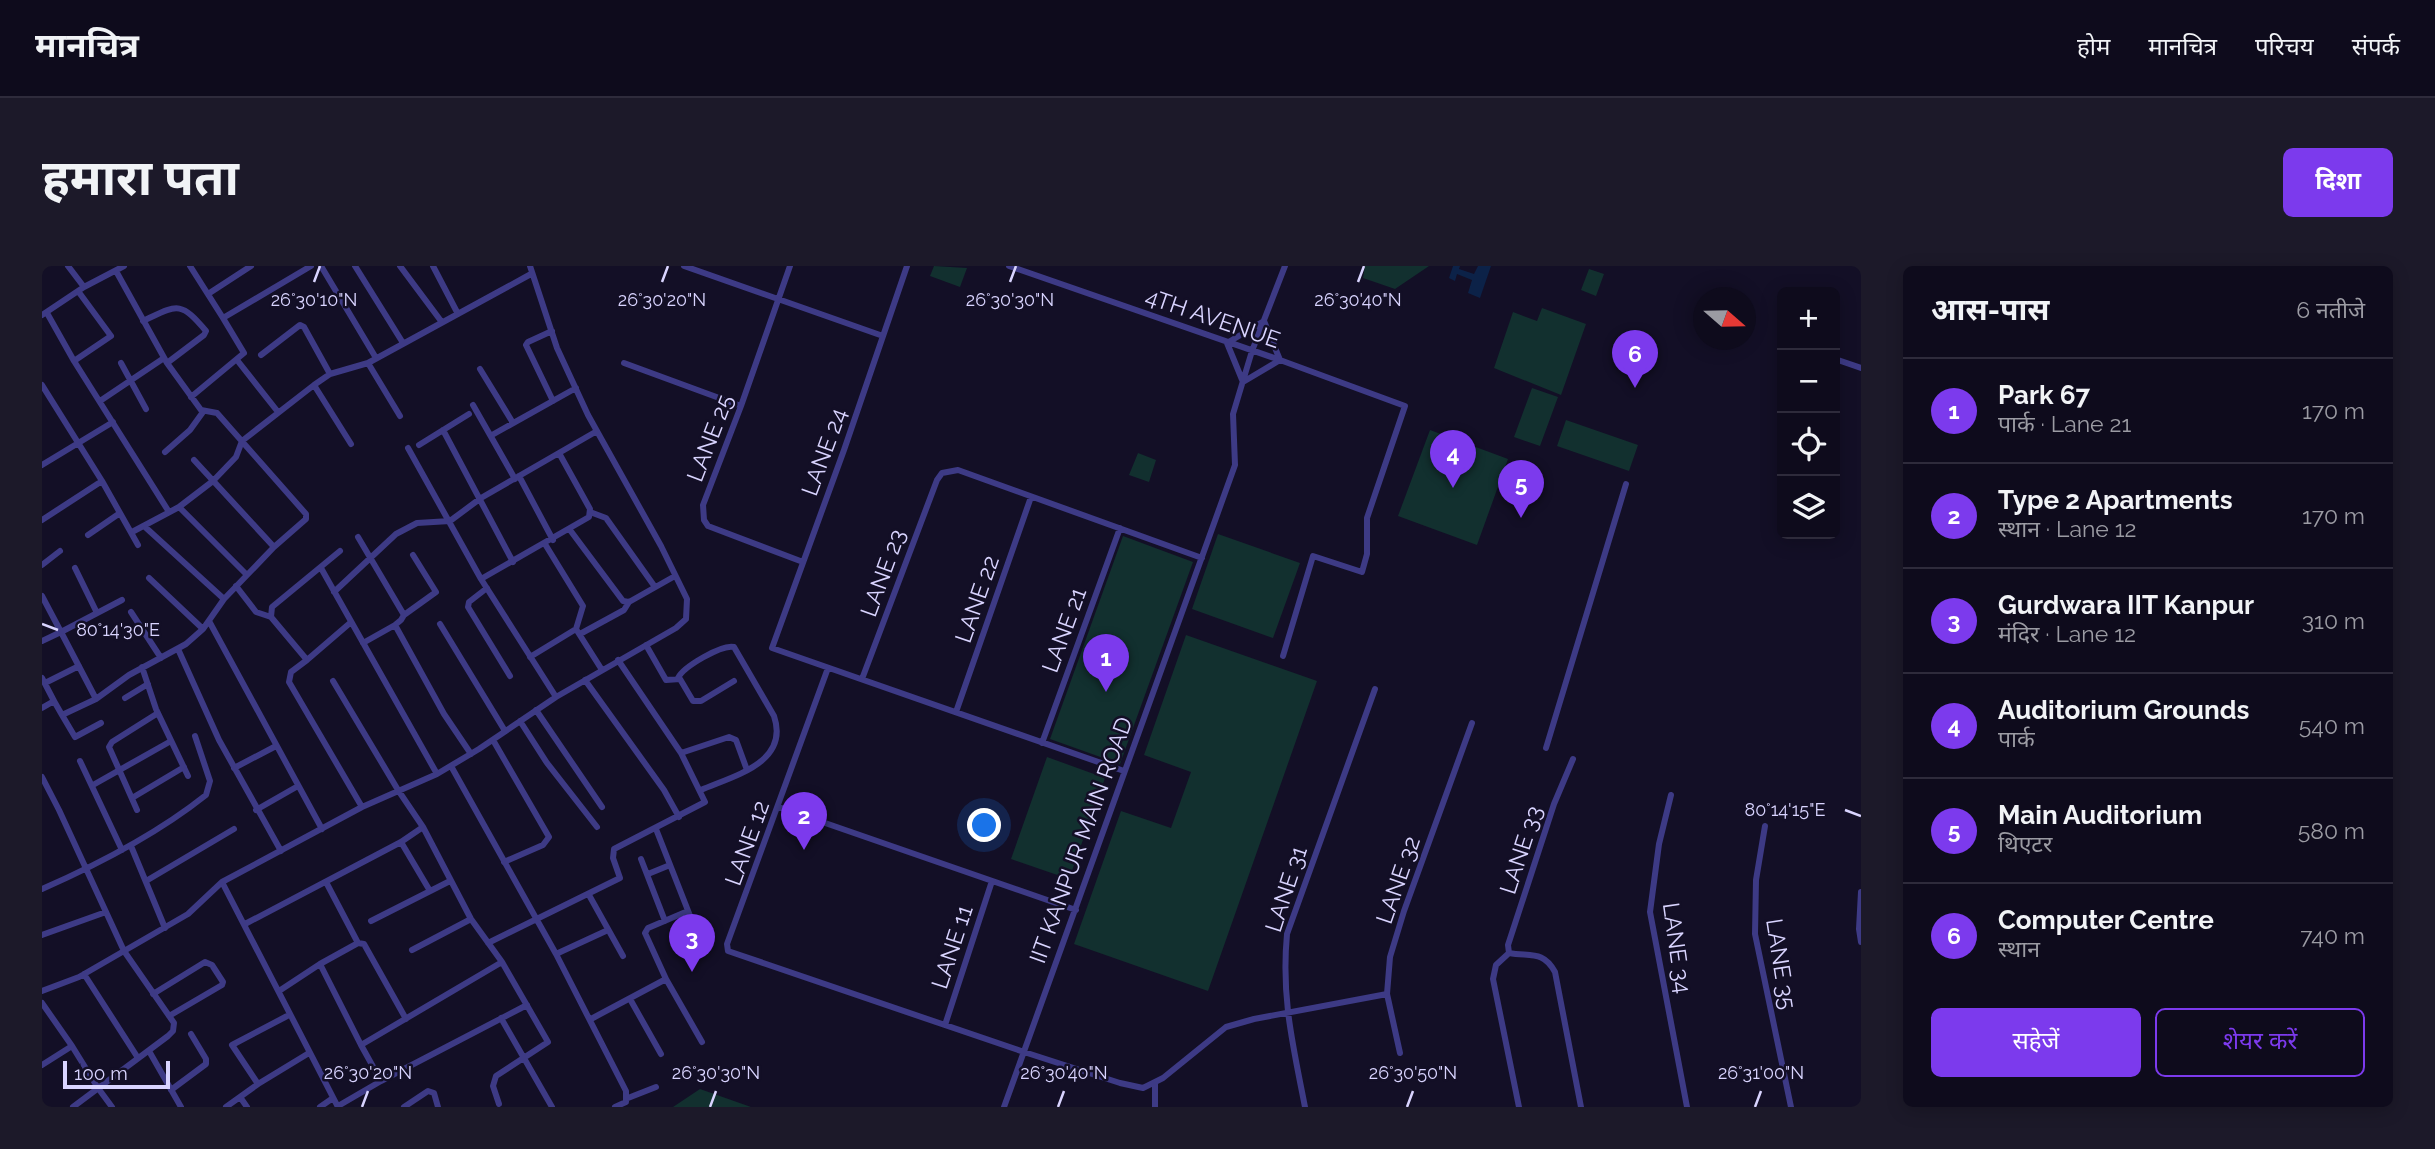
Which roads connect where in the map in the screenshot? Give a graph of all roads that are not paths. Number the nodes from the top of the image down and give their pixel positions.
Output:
1 (68, 266) edge
2 (124, 266) edge
3 (190, 266) edge
4 (251, 266) edge
5 (311, 266) edge
6 (321, 266) edge
7 (355, 266) edge
8 (400, 266) edge
9 (433, 266) edge
10 (684, 266) edge
11 (790, 266) edge
12 (907, 266) edge
13 (1009, 266) edge
14 (1284, 266) edge
15 (531, 270) edge
16 (116, 271) junction
17 (81, 289) junction
18 (208, 294) junction
19 (778, 299) junction
20 (44, 314) edge
21 (458, 314) junction
22 (223, 318) junction
23 (143, 321) junction
24 (441, 321) junction
25 (1264, 321) junction
26 (552, 331) junction
27 (883, 336) junction
28 (1227, 342) junction
29 (403, 344) junction
30 (1252, 351) junction
31 (261, 355) dead end
32 (376, 358) junction
33 (1280, 359) junction
34 (237, 360) junction
35 (74, 361) junction
36 (166, 361) junction
37 (1840, 361) edge
38 (121, 363) dead end
39 (368, 363) junction
40 (624, 363) dead end
41 (480, 369) dead end
42 (1861, 369) edge
43 (330, 374) junction
44 (132, 380) junction
45 (1243, 382) junction
46 (42, 385) edge
47 (314, 385) junction
48 (576, 388) junction
49 (191, 397) junction
50 (100, 401) junction
51 (553, 401) junction
52 (473, 404) dead end
53 (741, 406) junction
54 (146, 410) dead end
55 (203, 412) junction
56 (278, 412) junction
57 (469, 414) dead end
58 (400, 416) dead end
59 (113, 422) junction
60 (513, 423) junction
61 (443, 430) junction
62 (597, 431) junction
63 (492, 435) junction
64 (242, 441) junction
65 (78, 443) junction
66 (351, 444) dead end
67 (419, 445) dead end
68 (408, 448) dead end
69 (165, 452) dead end
70 (559, 453) junction
71 (194, 460) dead end
72 (42, 465) edge
73 (517, 477) junction
74 (102, 481) junction
75 (213, 481) junction
76 (1626, 484) dead end
77 (1031, 497) junction
78 (481, 498) junction
79 (179, 507) junction
80 (169, 512) junction
81 (590, 512) junction
82 (120, 513) junction
83 (42, 520) edge
84 (450, 521) junction
85 (144, 526) junction
86 (1120, 528) junction
87 (569, 530) junction
88 (132, 532) junction
89 (88, 535) dead end
90 (358, 537) dead end
91 (553, 540) junction
92 (545, 544) junction
93 (138, 545) dead end
94 (274, 547) junction
95 (60, 551) dead end
96 (340, 551) dead end
97 (413, 555) dead end
98 (371, 558) junction
99 (1202, 558) junction
100 (43, 562) edge
101 (513, 562) junction
102 (803, 562) junction
103 (75, 568) dead end
104 (321, 568) junction
105 (246, 574) junction
106 (675, 576) junction
107 (149, 578) dead end
108 (481, 579) junction
109 (236, 586) junction
110 (655, 587) junction
111 (487, 588) junction
112 (334, 592) junction
113 (42, 596) edge
114 (224, 599) junction
115 (122, 600) dead end
116 (629, 601) junction
117 (131, 612) dead end
118 (97, 613) junction
119 (404, 615) junction
120 (271, 617) junction
121 (209, 621) junction
122 (350, 623) junction
123 (440, 624) dead end
124 (395, 625) junction
125 (203, 629) junction
126 (578, 631) junction
127 (61, 632) junction
128 (42, 641) edge
129 (363, 643) junction
130 (646, 645) junction
131 (178, 649) junction
132 (1283, 656) dead end
133 (530, 657) junction
134 (160, 658) junction
135 (307, 660) junction
136 (618, 660) junction
137 (79, 666) junction
138 (142, 667) junction
139 (828, 668) junction
140 (602, 670) junction
141 (510, 676) dead end
142 (678, 678) junction
143 (862, 679) junction
144 (585, 680) junction
145 (43, 681) edge
146 (333, 681) dead end
147 (734, 681) dead end
148 (148, 684) junction
149 (1374, 688) dead end
150 (556, 697) junction
151 (125, 698) dead end
152 (96, 699) junction
153 (54, 701) junction
154 (42, 708) edge
155 (536, 710) junction
156 (956, 712) junction
157 (158, 713) junction
158 (62, 715) junction
159 (520, 721) junction
160 (101, 723) dead end
161 (1472, 723) dead end
162 (505, 731) junction
163 (195, 736) dead end
164 (493, 740) junction
165 (172, 741) junction
166 (1042, 743) junction
167 (276, 746) junction
168 (1546, 748) dead end
169 (681, 753) junction
170 (471, 754) junction
171 (1573, 760) dead end
172 (80, 761) dead end
173 (451, 766) junction
174 (184, 767) junction
175 (234, 768) junction
176 (118, 770) junction
177 (747, 770) junction
178 (1124, 771) junction
179 (437, 774) junction
180 (188, 776) dead end
181 (43, 781) edge
182 (93, 785) junction
183 (298, 786) junction
184 (398, 790) junction
185 (701, 790) junction
186 (1671, 795) dead end
187 (132, 798) junction
188 (362, 807) junction
189 (602, 807) dead end
190 (779, 807) junction
191 (137, 810) dead end
192 (257, 810) junction
193 (679, 817) junction
194 (423, 827) junction
195 (597, 827) dead end
196 (1765, 827) dead end
197 (233, 829) dead end
198 (322, 829) junction
199 (656, 829) junction
200 (401, 842) junction
201 (131, 846) junction
202 (122, 850) junction
203 (281, 851) junction
204 (641, 859) dead end
205 (504, 862) junction
206 (670, 865) junction
207 (86, 869) junction
208 (648, 874) junction
209 (146, 881) junction
210 (450, 881) junction
211 (992, 881) junction
212 (222, 882) junction
213 (326, 883) junction
214 (42, 889) edge
215 (430, 891) junction
216 (1861, 892) edge
217 (589, 895) junction
218 (1076, 910) junction
219 (688, 911) junction
220 (106, 912) junction
221 (535, 918) junction
222 (471, 919) junction
223 (371, 920) dead end
224 (665, 921) junction
225 (245, 924) junction
226 (165, 928) junction
227 (608, 930) junction
228 (696, 931) dead end
229 (42, 935) edge
230 (358, 943) junction
231 (488, 943) junction
232 (1861, 943) edge
233 (412, 950) dead end
234 (124, 951) junction
235 (1509, 953) junction
236 (556, 954) junction
237 (623, 956) dead end
238 (502, 962) junction
239 (320, 964) junction
240 (84, 974) junction
241 (666, 979) junction
242 (42, 990) edge
243 (279, 991) junction
244 (1387, 993) junction
245 (153, 994) junction
246 (630, 999) junction
247 (42, 1003) edge
248 (527, 1005) junction
249 (1286, 1012) junction
250 (289, 1015) junction
251 (169, 1016) junction
252 (500, 1018) junction
253 (405, 1019) junction
254 (591, 1019) junction
255 (945, 1025) junction
256 (191, 1034) dead end
257 (702, 1042) dead end
258 (361, 1045) junction
259 (72, 1046) junction
260 (149, 1051) junction
261 (1024, 1052) junction
262 (309, 1053) junction
263 (1401, 1053) dead end
264 (661, 1054) dead end
265 (138, 1058) junction
266 (523, 1058) junction
267 (42, 1065) edge
268 (381, 1081) junction
269 (1155, 1082) junction
270 (258, 1084) junction
271 (656, 1087) dead end
272 (98, 1088) junction
273 (171, 1090) junction
274 (240, 1097) junction
275 (333, 1098) junction
276 (628, 1098) junction
277 (499, 1104) dead end
278 (73, 1107) edge
279 (112, 1107) edge
280 (181, 1107) edge
281 (226, 1107) edge
282 (247, 1107) edge
283 (320, 1107) edge
284 (338, 1107) edge
285 (404, 1107) edge
286 (438, 1107) edge
287 (552, 1107) edge
288 (615, 1107) edge
289 (1004, 1107) edge
290 (1155, 1107) edge
291 (1305, 1107) edge
292 (1519, 1107) edge
293 (1581, 1107) edge
294 (1687, 1107) edge
295 (1791, 1107) edge

1 - 17 street
2 - 16 street
3 - 18 street
4 - 18 street
5 - 22 street
6 - 32 street
7 - 29 street
8 - 24 street
9 - 21 street
10 - 19 street
11 - 19 street, LANE 25
12 - 27 street, LANE 24
13 - 28 street, 4TH AVENUE
14 - 25 street, IIT KANPUR MAIN ROAD
15 - 21 street
15 - 26 street
16 - 17 street
16 - 23 street
17 - 20 street
17 - 35 street
18 - 22 street
19 - 27 street
19 - 53 street, LANE 25
20 - 35 street
21 - 24 street
22 - 34 street
23 - 36 street
23 - 36 street
24 - 29 street
25 - 28 street
25 - 30 street, IIT KANPUR MAIN ROAD
25 - 33 street
26 - 48 street
26 - 51 street
27 - 102 street, LANE 24
28 - 30 street, 4TH AVENUE
28 - 45 street
29 - 32 street
30 - 33 street, 4TH AVENUE
30 - 45 street, IIT KANPUR MAIN ROAD
31 - 43 street
32 - 39 street
33 - 45 street
33 - 132 street, 4TH AVENUE
34 - 49 street
34 - 56 street
35 - 50 street
36 - 44 street
36 - 49 street
37 - 42 street
38 - 44 street
39 - 43 street
39 - 58 street
40 - 53 street
41 - 60 street
43 - 47 street
44 - 50 street
44 - 54 street
45 - 99 street, IIT KANPUR MAIN ROAD
46 - 65 street
47 - 56 street
47 - 66 street
48 - 51 street
48 - 62 street
49 - 55 street
50 - 59 street
51 - 60 street
52 - 63 street
53 - 102 street, LANE 25
55 - 64 street
55 - 69 street
56 - 64 street
57 - 61 street
59 - 65 street
59 - 80 street
60 - 63 street
61 - 67 street
61 - 78 street
62 - 70 street
62 - 106 street
63 - 73 street
64 - 75 street
64 - 94 street
65 - 72 street
65 - 74 street
68 - 84 street
70 - 73 street
70 - 81 street
71 - 75 street
73 - 78 street
73 - 91 street
74 - 82 street
74 - 83 street
75 - 79 street
75 - 94 street
76 - 168 street
77 - 86 street
77 - 143 street, LANE 23
77 - 156 street, LANE 22
78 - 84 street
78 - 101 street
79 - 80 street
79 - 105 street
80 - 85 street
81 - 87 street
81 - 110 street
82 - 88 street
82 - 89 street
84 - 98 street
84 - 108 street
85 - 88 street
85 - 114 street
86 - 99 street
86 - 166 street, LANE 21
87 - 91 street
87 - 116 street
88 - 93 street
90 - 98 street
91 - 92 street
92 - 101 street
92 - 126 street
94 - 105 street
95 - 100 street
96 - 104 street
97 - 119 street
98 - 112 street
98 - 119 street
99 - 178 street, IIT KANPUR MAIN ROAD
101 - 108 street
102 - 139 street, LANE 24
103 - 118 street
104 - 112 street
104 - 120 street
105 - 109 street
106 - 110 street
106 - 130 street
107 - 125 street
108 - 111 street
109 - 114 street
109 - 120 street
110 - 116 street
111 - 133 street
111 - 141 street
112 - 122 street
113 - 127 street
114 - 121 street
115 - 118 street
116 - 126 street
117 - 134 street
118 - 127 street
119 - 124 street
120 - 135 street
121 - 125 street
121 - 167 street
122 - 129 street
122 - 135 street
123 - 162 street
124 - 129 street
124 - 170 street
125 - 131 street
126 - 133 street
126 - 140 street
127 - 128 street
127 - 137 street
129 - 179 street
130 - 136 street
130 - 142 street
131 - 134 street
131 - 175 street
133 - 150 street
134 - 138 street
135 - 188 street
136 - 140 street
136 - 169 street
137 - 145 street
137 - 152 street
138 - 148 street
138 - 152 street
139 - 143 street
139 - 190 street, LANE 12
140 - 144 street
142 - 147 street
142 - 177 street
143 - 156 street
144 - 150 street
144 - 193 street
145 - 153 street
146 - 184 street
148 - 151 street
148 - 157 street
149 - 249 street, LANE 31
150 - 155 street
152 - 158 street
153 - 154 street
153 - 158 street
155 - 159 street
155 - 189 street
156 - 166 street
157 - 165 street
157 - 176 street
158 - 160 street
159 - 162 street
159 - 195 street
161 - 244 street, LANE 32
162 - 164 street
163 - 201 street
164 - 170 street
164 - 205 street
165 - 174 street
165 - 176 street
166 - 178 street
167 - 175 street
167 - 183 street
169 - 177 street
169 - 185 street
170 - 173 street
171 - 235 street, LANE 33
172 - 182 street
173 - 179 street
173 - 205 street
174 - 180 street
174 - 187 street
175 - 192 street
176 - 182 street
176 - 187 street
177 - 185 street
178 - 218 street, IIT KANPUR MAIN ROAD
179 - 184 street
181 - 207 street
182 - 202 street
183 - 192 street
183 - 198 street
184 - 188 street
184 - 194 street
185 - 193 street
186 - 294 street, LANE 34
187 - 191 street
188 - 198 street
190 - 211 street
190 - 255 street, LANE 12
192 - 203 street
193 - 199 street
194 - 200 street
194 - 210 street
196 - 295 street, LANE 35
197 - 209 street
198 - 203 street
199 - 206 street
199 - 217 street
200 - 213 street
200 - 215 street
201 - 202 street
201 - 209 street
202 - 207 street
203 - 212 street
204 - 208 street
205 - 221 street
206 - 208 street
206 - 219 street
207 - 214 street
207 - 220 street
208 - 224 street
209 - 226 street
210 - 215 street
210 - 222 street
211 - 218 street
211 - 255 street, LANE 11
212 - 225 street
212 - 226 street
213 - 225 street
213 - 230 street
215 - 223 street
216 - 232 street
217 - 221 street
217 - 227 street
218 - 261 street, IIT KANPUR MAIN ROAD
219 - 224 street
219 - 228 street
220 - 229 street
220 - 234 street
221 - 231 street
221 - 236 street
222 - 231 street
222 - 233 street
224 - 241 street
225 - 243 street
226 - 234 street
227 - 236 street
227 - 237 street
230 - 239 street
230 - 253 street
231 - 238 street
234 - 240 street
234 - 245 street
235 - 292 street, LANE 33
235 - 293 street
236 - 254 street
238 - 248 street
238 - 253 street
239 - 243 street
239 - 258 street
240 - 242 street
240 - 265 street
241 - 246 street
241 - 257 street
243 - 250 street
244 - 249 street
244 - 263 street, LANE 32
245 - 251 street
245 - 251 street
246 - 254 street
246 - 264 street
247 - 259 street
248 - 252 street
248 - 266 street
249 - 269 street
249 - 291 street, LANE 31
250 - 262 street
250 - 270 street
251 - 260 street
252 - 266 street
252 - 268 street
253 - 258 street
254 - 276 street
255 - 261 street
256 - 273 street
258 - 268 street
259 - 267 street
259 - 272 street
260 - 265 street
260 - 273 street
261 - 269 street
261 - 289 street, IIT KANPUR MAIN ROAD
262 - 270 street
262 - 275 street
265 - 272 street
266 - 277 street
266 - 287 street
268 - 284 street
269 - 290 street
270 - 274 street
271 - 276 street
272 - 278 street
272 - 279 street
273 - 280 street
274 - 281 street
274 - 282 street
275 - 283 street
275 - 284 street
276 - 288 street
285 - 286 street

